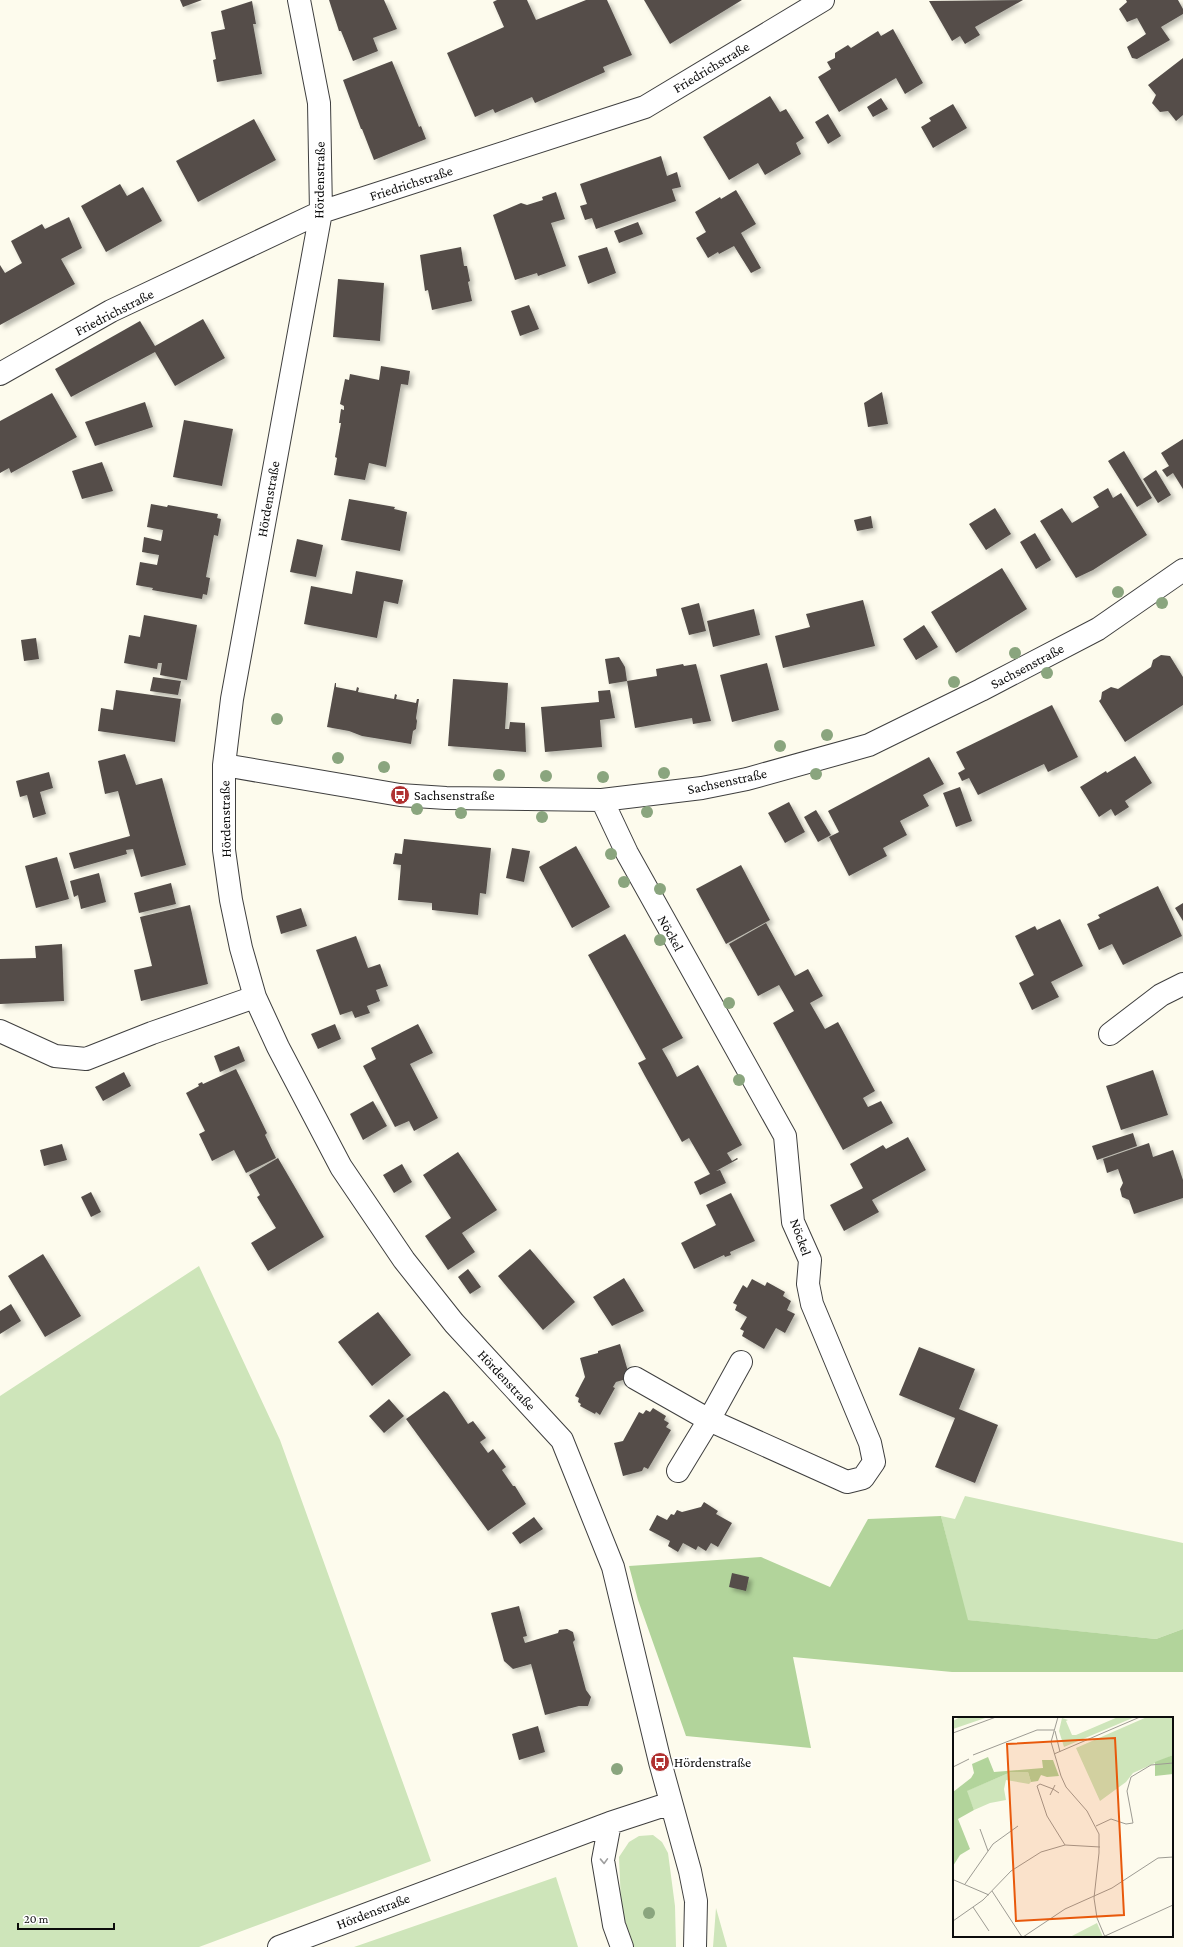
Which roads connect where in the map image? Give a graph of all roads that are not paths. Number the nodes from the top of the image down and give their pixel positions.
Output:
1 (299, 0) edge
2 (822, 0) edge
3 (321, 212) junction
4 (0, 374) edge
5 (1183, 570) edge
6 (224, 765) junction
7 (602, 800) junction
8 (1183, 984) edge
9 (255, 998) junction
10 (0, 1031) edge
11 (1110, 1034) dead end
12 (741, 1362) dead end
13 (635, 1378) dead end
14 (710, 1420) junction
15 (678, 1471) dead end
16 (671, 1803) junction
17 (610, 1823) junction
18 (279, 1947) edge
19 (622, 1947) edge
20 (695, 1947) edge

1 - 3 street, Hördenstraße
2 - 3 street, Friedrichstraße
3 - 4 street, Friedrichstraße
3 - 6 street, Hördenstraße
5 - 7 street, Sachsenstraße
6 - 7 street, Sachsenstraße
6 - 9 street, Hördenstraße
7 - 14 street, Nöckel
8 - 11 street
9 - 10 street
9 - 16 street, Hördenstraße
12 - 14 street
13 - 14 street, Nöckel
14 - 15 street
16 - 17 street, Hördenstraße
16 - 20 street, Hördenstraße
17 - 18 street, Hördenstraße
17 -> 19 street

